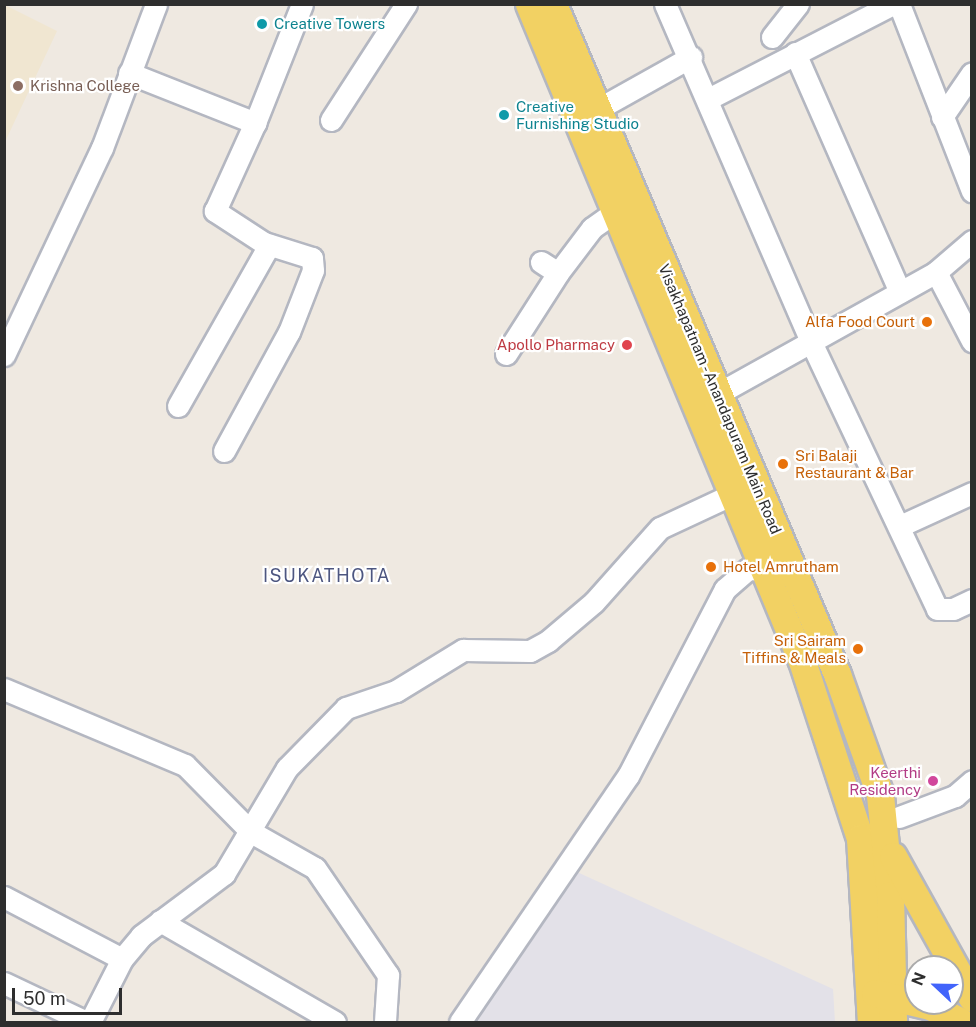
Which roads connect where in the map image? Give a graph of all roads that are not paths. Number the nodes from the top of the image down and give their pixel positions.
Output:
1 (156, 4) edge
2 (302, 4) edge
3 (406, 4) edge
4 (529, 4) edge
5 (553, 4) edge
6 (665, 4) edge
7 (798, 4) edge
8 (893, 4) edge
9 (899, 4) edge
10 (772, 37) dead end
11 (795, 53) junction
12 (691, 57) junction
13 (129, 73) junction
14 (972, 74) edge
15 (708, 99) junction
16 (596, 110) junction
17 (942, 117) junction
18 (331, 120) dead end
19 (255, 123) junction
20 (972, 191) edge
21 (615, 212) junction
22 (972, 241) edge
23 (269, 245) junction
24 (936, 272) junction
25 (900, 292) junction
26 (972, 341) edge
27 (811, 342) junction
28 (506, 354) dead end
29 (4, 355) edge
30 (719, 393) junction
31 (178, 406) dead end
32 (224, 452) dead end
33 (972, 493) edge
34 (733, 494) junction
35 (902, 525) junction
36 (767, 570) junction
37 (972, 600) edge
38 (4, 689) edge
39 (972, 781) edge
40 (899, 817) dead end
41 (251, 832) junction
42 (885, 841) junction
43 (4, 897) edge
44 (160, 921) junction
45 (122, 959) junction
46 (4, 983) edge
47 (972, 998) edge
48 (884, 1013) edge
49 (86, 1023) edge
50 (90, 1023) edge
51 (335, 1023) edge
52 (385, 1023) edge
53 (460, 1023) edge
54 (961, 1023) edge

1 - 13 street
2 - 19 street
3 - 18 street
4 - 21 main road, Visakhapatnam - Anandapuram Main Road
5 - 16 main road, Visakhapatnam - Anandapuram Main Road
6 - 12 street
7 - 10 street
8 - 11 street
9 - 17 street
11 - 15 street
11 - 25 street
12 - 15 street
12 - 16 street
13 - 19 street
13 - 29 street
14 - 17 street
15 - 27 street
16 - 30 main road, Visakhapatnam - Anandapuram Main Road
17 - 20 street
19 - 23 street
21 - 28 street
21 - 34 main road, Visakhapatnam - Anandapuram Main Road
22 - 24 street
23 - 31 street
23 - 32 street
24 - 25 street
24 - 26 street
25 - 27 street
27 - 30 street
27 - 35 street
30 - 42 main road, Visakhapatnam - Anandapuram Main Road
33 - 35 street
34 - 36 main road, Visakhapatnam - Anandapuram Main Road
34 - 41 street
35 - 37 street
36 - 48 main road, Visakhapatnam - Anandapuram Main Road
36 - 53 street
38 - 41 street
39 - 40 street
41 - 44 street
41 - 52 street
42 - 47 main road
42 - 48 main road, Visakhapatnam - Anandapuram Main Road
43 - 45 street
44 - 45 street
44 - 51 street
45 - 50 street
46 - 49 street
48 - 54 main road

